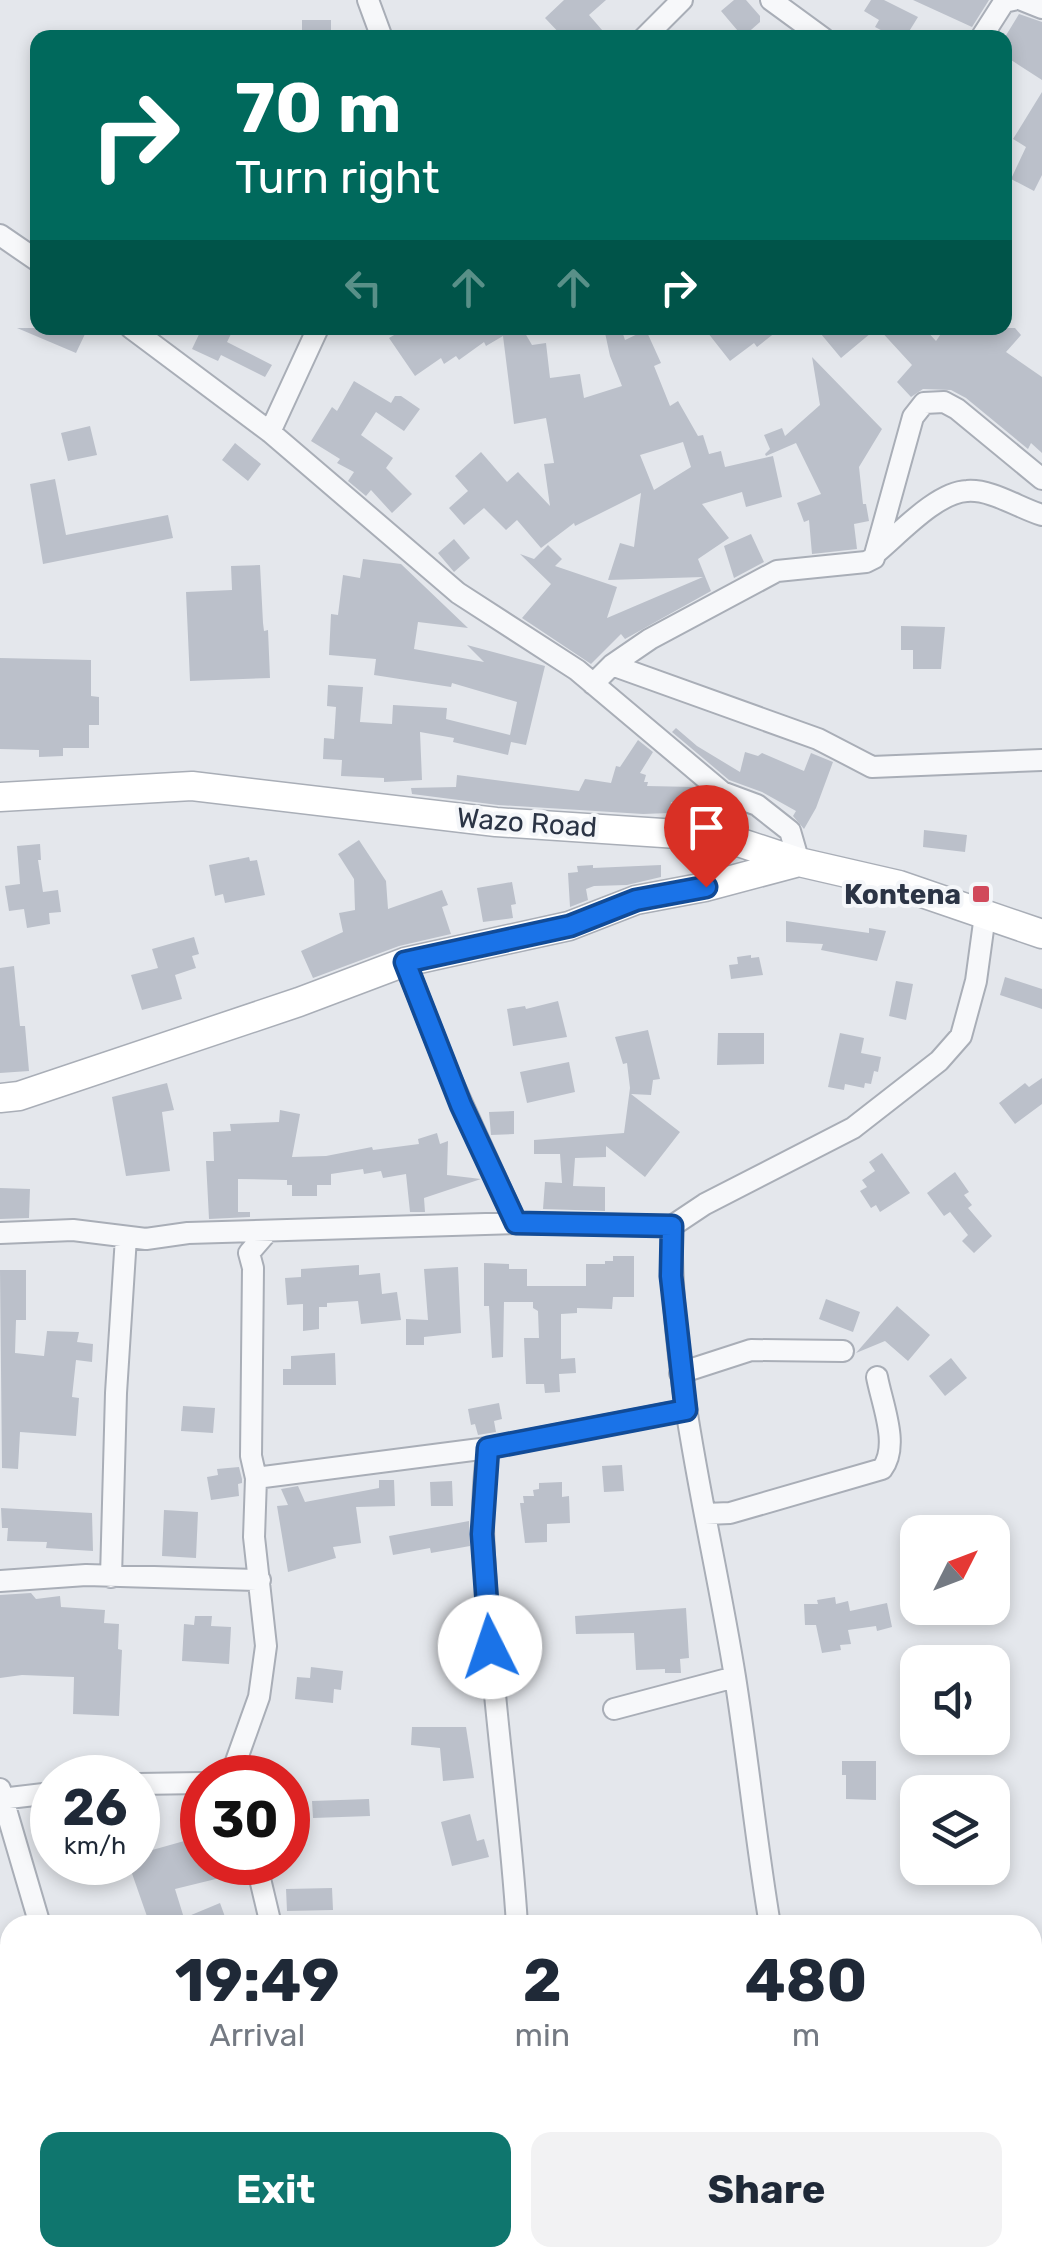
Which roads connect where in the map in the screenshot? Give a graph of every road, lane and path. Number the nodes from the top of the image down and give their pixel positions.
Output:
1 (368, 0) edge
2 (682, 0) edge
3 (771, 0) edge
4 (1013, 0) edge
5 (1022, 0) edge
6 (1042, 8) edge
7 (379, 30) edge
8 (652, 30) edge
9 (812, 30) edge
10 (986, 30) edge
11 (0, 235) edge
12 (30, 256) edge
13 (140, 335) edge
14 (315, 335) edge
15 (270, 432) junction
16 (1042, 479) edge
17 (1042, 515) edge
18 (876, 553) junction
19 (612, 666) junction
20 (594, 684) junction
21 (1042, 760) edge
22 (0, 797) edge
23 (799, 862) junction
24 (985, 915) junction
25 (1042, 934) edge
26 (405, 962) junction
27 (0, 1098) edge
28 (516, 1223) junction
29 (672, 1226) junction
30 (268, 1231) junction
31 (0, 1233) edge
32 (126, 1237) junction
33 (842, 1351) dead end
34 (680, 1373) junction
35 (877, 1377) dead end
36 (686, 1410) junction
37 (488, 1448) junction
38 (256, 1478) junction
39 (705, 1514) junction
40 (111, 1577) junction
41 (260, 1580) junction
42 (0, 1581) edge
43 (735, 1677) junction
44 (614, 1710) dead end
45 (238, 1755) edge
46 (30, 1794) edge
47 (1, 1795) edge
48 (261, 1885) edge
49 (37, 1915) edge
50 (268, 1915) edge
51 (516, 1915) edge
52 (769, 1915) edge

1 - 7 street
2 - 8 street
3 - 9 street
4 - 10 street
5 - 6 street
11 - 12 street
13 - 15 street
14 - 15 street
15 - 20 street
16 - 18 street
17 - 18 street
18 - 19 street
19 - 20 street
19 - 21 street
20 - 23 street
22 - 23 main road, Wazo Road
23 - 24 main road, Wazo Road
23 - 26 main road
24 - 25 main road, Wazo Road
24 - 29 street
26 - 27 main road
26 - 28 street
28 - 29 street
28 - 30 street
29 - 34 street
30 - 32 street
30 - 38 street
31 - 32 street
32 - 40 street
33 - 34 street
34 - 36 street
35 - 39 street
36 - 37 street
36 - 39 street
37 - 38 street
37 - 51 street
38 - 41 street
39 - 43 street
40 - 41 street
40 - 42 street
41 - 45 street
43 - 44 street
43 - 52 street
46 - 47 street
47 - 49 street
48 - 50 street

